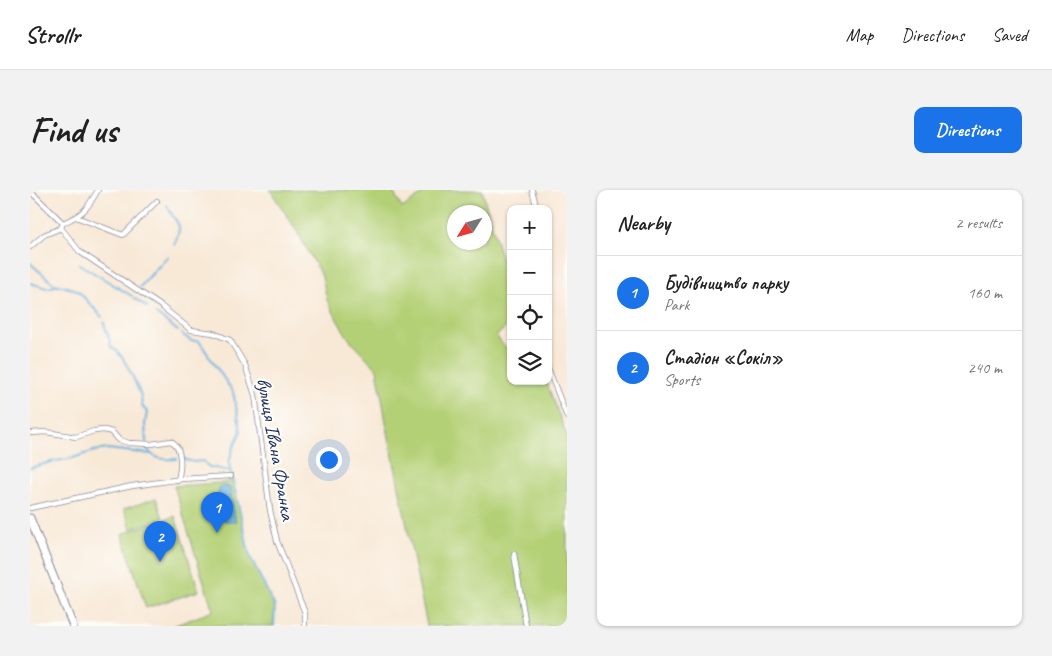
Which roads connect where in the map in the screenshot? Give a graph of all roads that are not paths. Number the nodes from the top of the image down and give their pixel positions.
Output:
1 (98, 190) edge
2 (532, 190) edge
3 (30, 191) edge
4 (157, 201) dead end
5 (536, 205) edge
6 (76, 217) junction
7 (64, 223) junction
8 (61, 228) junction
9 (30, 247) edge
10 (552, 378) edge
11 (567, 417) edge
12 (30, 433) edge
13 (230, 476) dead end
14 (178, 480) junction
15 (30, 508) edge
16 (30, 518) edge
17 (514, 554) dead end
18 (73, 626) edge
19 (306, 626) edge
20 (526, 626) edge

1 - 6 street
2 - 5 street
3 - 7 street
4 - 6 street
6 - 7 street
7 - 8 street
8 - 9 street
8 - 19 street, вулиця Івана Франка
10 - 11 street
12 - 14 street
13 - 14 street
14 - 15 street
16 - 18 street
17 - 20 street

